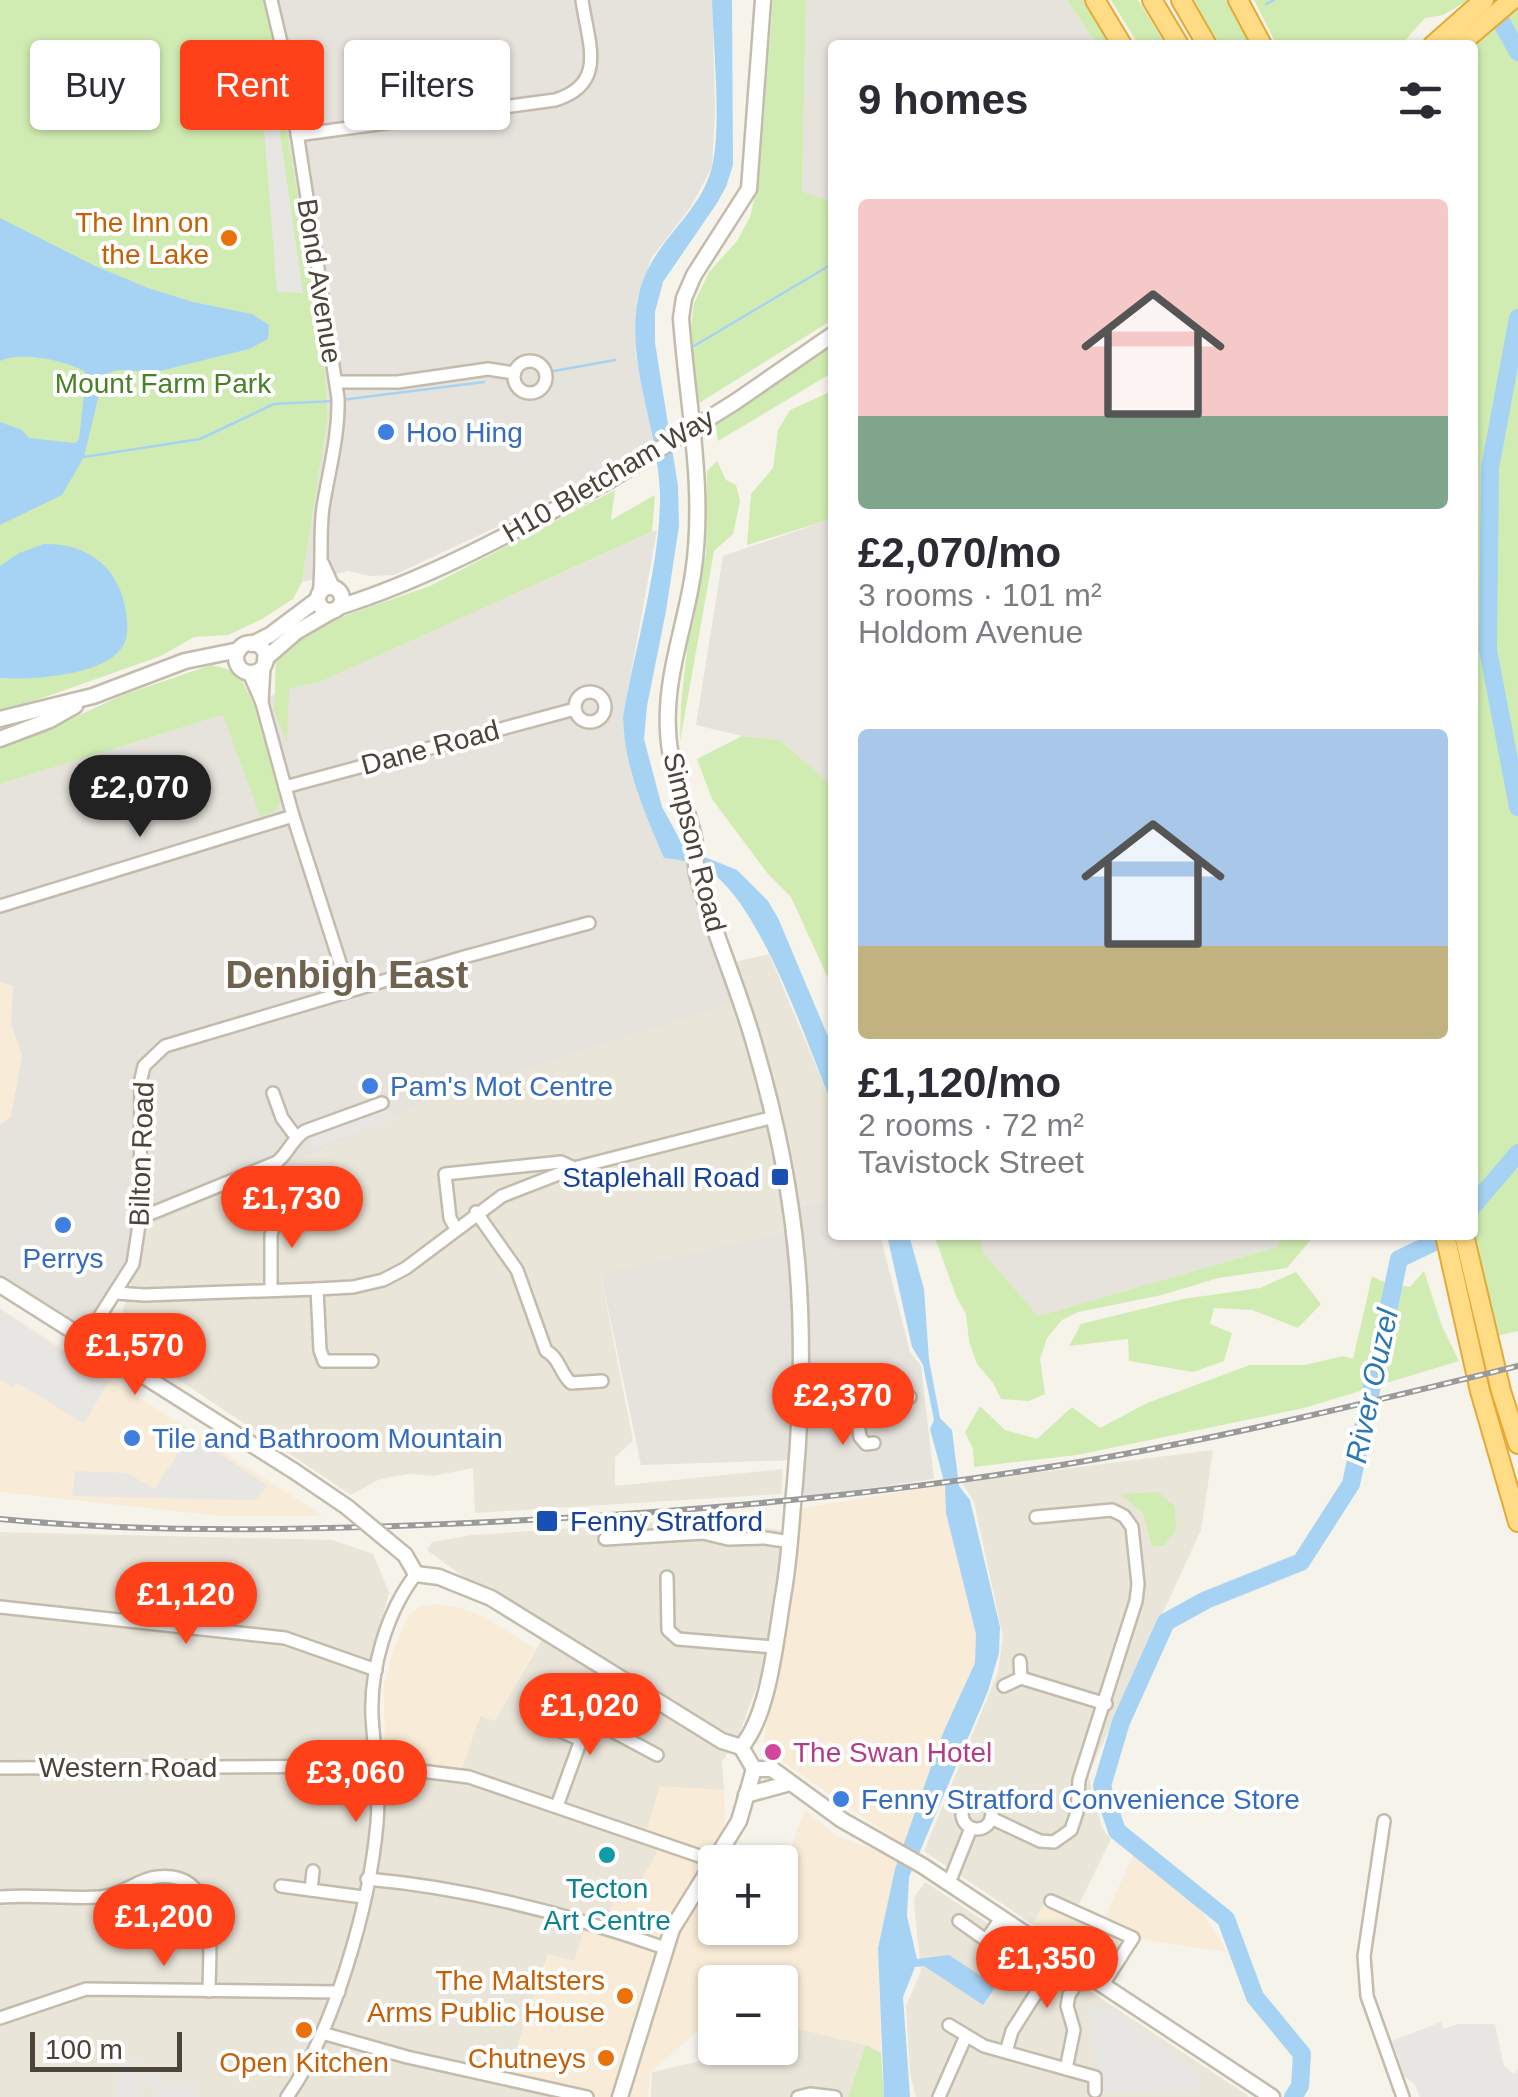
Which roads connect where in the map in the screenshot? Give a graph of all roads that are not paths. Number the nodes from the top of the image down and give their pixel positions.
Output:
1 (271, 0) edge
2 (582, 0) edge
3 (763, 0) edge
4 (1095, 0) edge
5 (1152, 0) edge
6 (1181, 0) edge
7 (1238, 0) edge
8 (1484, 0) edge
9 (1512, 0) edge
10 (1468, 26) junction
11 (1119, 40) edge
12 (1176, 40) edge
13 (1204, 40) edge
14 (1259, 40) edge
15 (1442, 40) edge
16 (1461, 40) edge
17 (297, 135) junction
18 (828, 338) edge
19 (514, 373) dead end
20 (336, 382) junction
21 (331, 599) junction
22 (245, 647) junction
23 (210, 658) junction
24 (264, 663) junction
25 (244, 671) junction
26 (93, 696) junction
27 (262, 704) junction
28 (575, 709) dead end
29 (0, 719) edge
30 (0, 738) edge
31 (285, 787) junction
32 (293, 816) junction
33 (0, 906) edge
34 (590, 923) dead end
35 (349, 991) junction
36 (273, 1093) dead end
37 (382, 1103) dead end
38 (774, 1117) junction
39 (296, 1136) junction
40 (574, 1168) junction
41 (278, 1208) dead end
42 (476, 1212) junction
43 (140, 1218) junction
44 (456, 1229) junction
45 (1446, 1240) edge
46 (1465, 1240) edge
47 (0, 1286) edge
48 (318, 1289) junction
49 (271, 1290) junction
50 (117, 1293) junction
51 (86, 1338) junction
52 (372, 1360) dead end
53 (602, 1381) dead end
54 (910, 1397) dead end
55 (856, 1404) junction
56 (800, 1411) junction
57 (874, 1443) dead end
58 (1518, 1444) edge
59 (1036, 1517) dead end
60 (1518, 1522) edge
61 (606, 1539) dead end
62 (791, 1542) junction
63 (416, 1574) junction
64 (667, 1577) dead end
65 (0, 1608) edge
66 (774, 1647) junction
67 (1020, 1660) dead end
68 (376, 1670) junction
69 (1020, 1678) junction
70 (1004, 1686) dead end
71 (563, 1687) dead end
72 (1106, 1704) junction
73 (581, 1740) junction
74 (741, 1747) junction
75 (657, 1755) dead end
76 (376, 1767) junction
77 (0, 1768) edge
78 (754, 1769) junction
79 (790, 1783) junction
80 (746, 1795) junction
81 (557, 1806) junction
82 (992, 1818) junction
83 (1384, 1821) dead end
84 (971, 1828) junction
85 (724, 1845) edge
86 (698, 1855) edge
87 (314, 1871) dead end
88 (367, 1879) junction
89 (950, 1883) junction
90 (281, 1886) dead end
91 (698, 1886) edge
92 (311, 1890) junction
93 (0, 1897) edge
94 (363, 1897) junction
95 (1051, 1901) dead end
96 (1002, 1918) junction
97 (959, 1921) dead end
98 (986, 1940) junction
99 (665, 1948) junction
100 (1025, 1968) dead end
101 (1084, 1971) junction
102 (1104, 1983) junction
103 (1042, 1984) dead end
104 (209, 1990) junction
105 (339, 1992) junction
106 (0, 2018) edge
107 (949, 2025) dead end
108 (322, 2034) junction
109 (966, 2036) junction
110 (1006, 2052) junction
111 (1066, 2069) junction
112 (1095, 2091) dead end
113 (536, 2092) edge
114 (1269, 2095) edge
115 (834, 2096) edge
116 (287, 2097) edge
117 (587, 2097) edge
118 (620, 2097) edge
119 (798, 2097) edge
120 (938, 2097) edge
121 (1403, 2097) edge

1 - 17 street, Bond Avenue
2 - 17 street
3 - 38 street, Simpson Road
4 - 11 highway
5 - 12 highway
6 - 13 highway
7 - 14 highway
8 - 10 highway
9 - 10 highway
10 - 15 highway
10 - 16 highway
17 - 20 street, Bond Avenue
18 - 21 street, H10 Bletcham Way, bridge
19 - 20 street
20 - 21 street, Bond Avenue
21 - 22 street
21 - 24 street
22 - 23 street
22 - 24 street
22 - 25 street
23 - 25 street
23 - 26 street
24 - 25 street
24 - 27 street
25 - 27 street
26 - 29 street
26 - 30 street
27 - 31 street
28 - 31 street, Dane Road
31 - 32 street
32 - 33 street
32 - 35 street
34 - 35 street, Bilton Road
35 - 43 street, Bilton Road
36 - 39 street
37 - 39 street
38 - 40 street
38 - 56 street, Simpson Road
39 - 43 street
40 - 42 street
40 - 44 street
41 - 49 street
42 - 44 street
42 - 53 street
43 - 50 street, Bilton Road
44 - 48 street
45 - 60 highway
46 - 58 highway
47 - 51 street
48 - 49 street
48 - 52 street
49 - 50 street
50 - 51 street, Bilton Road
51 - 63 street, bridge
54 - 55 street
55 - 56 street
55 - 57 street
56 - 62 street, Simpson Road
59 - 72 street
61 - 62 street
62 - 66 street, Simpson Road
63 - 68 street
63 - 74 street
64 - 66 street
65 - 68 street
66 - 74 street, Simpson Road
67 - 69 street
68 - 76 street
69 - 70 street
69 - 72 street
71 - 73 street
72 - 82 street
73 - 75 street
73 - 81 street
74 - 78 street
76 - 77 street, Western Road
76 - 81 street, Western Road
76 - 88 street
78 - 79 street
78 - 80 street
79 - 80 street
79 - 89 street
80 - 85 street
81 - 86 street, Western Road
82 - 84 street
82 - 84 street
83 - 121 street
84 - 89 street
87 - 92 street
88 - 94 street
88 - 99 street
89 - 96 street
90 - 92 street
91 - 99 street
92 - 94 street
93 - 104 street
94 - 105 street
95 - 102 street
96 - 98 street
96 - 101 street
97 - 98 street
98 - 100 street
99 - 118 street
101 - 102 street
101 - 111 street
102 - 114 street
103 - 110 street
104 - 105 street
104 - 106 street
105 - 108 street
107 - 109 street
108 - 113 street
108 - 116 street
109 - 110 street
109 - 120 street
110 - 111 street
111 - 112 street
113 - 117 street
115 - 119 street

